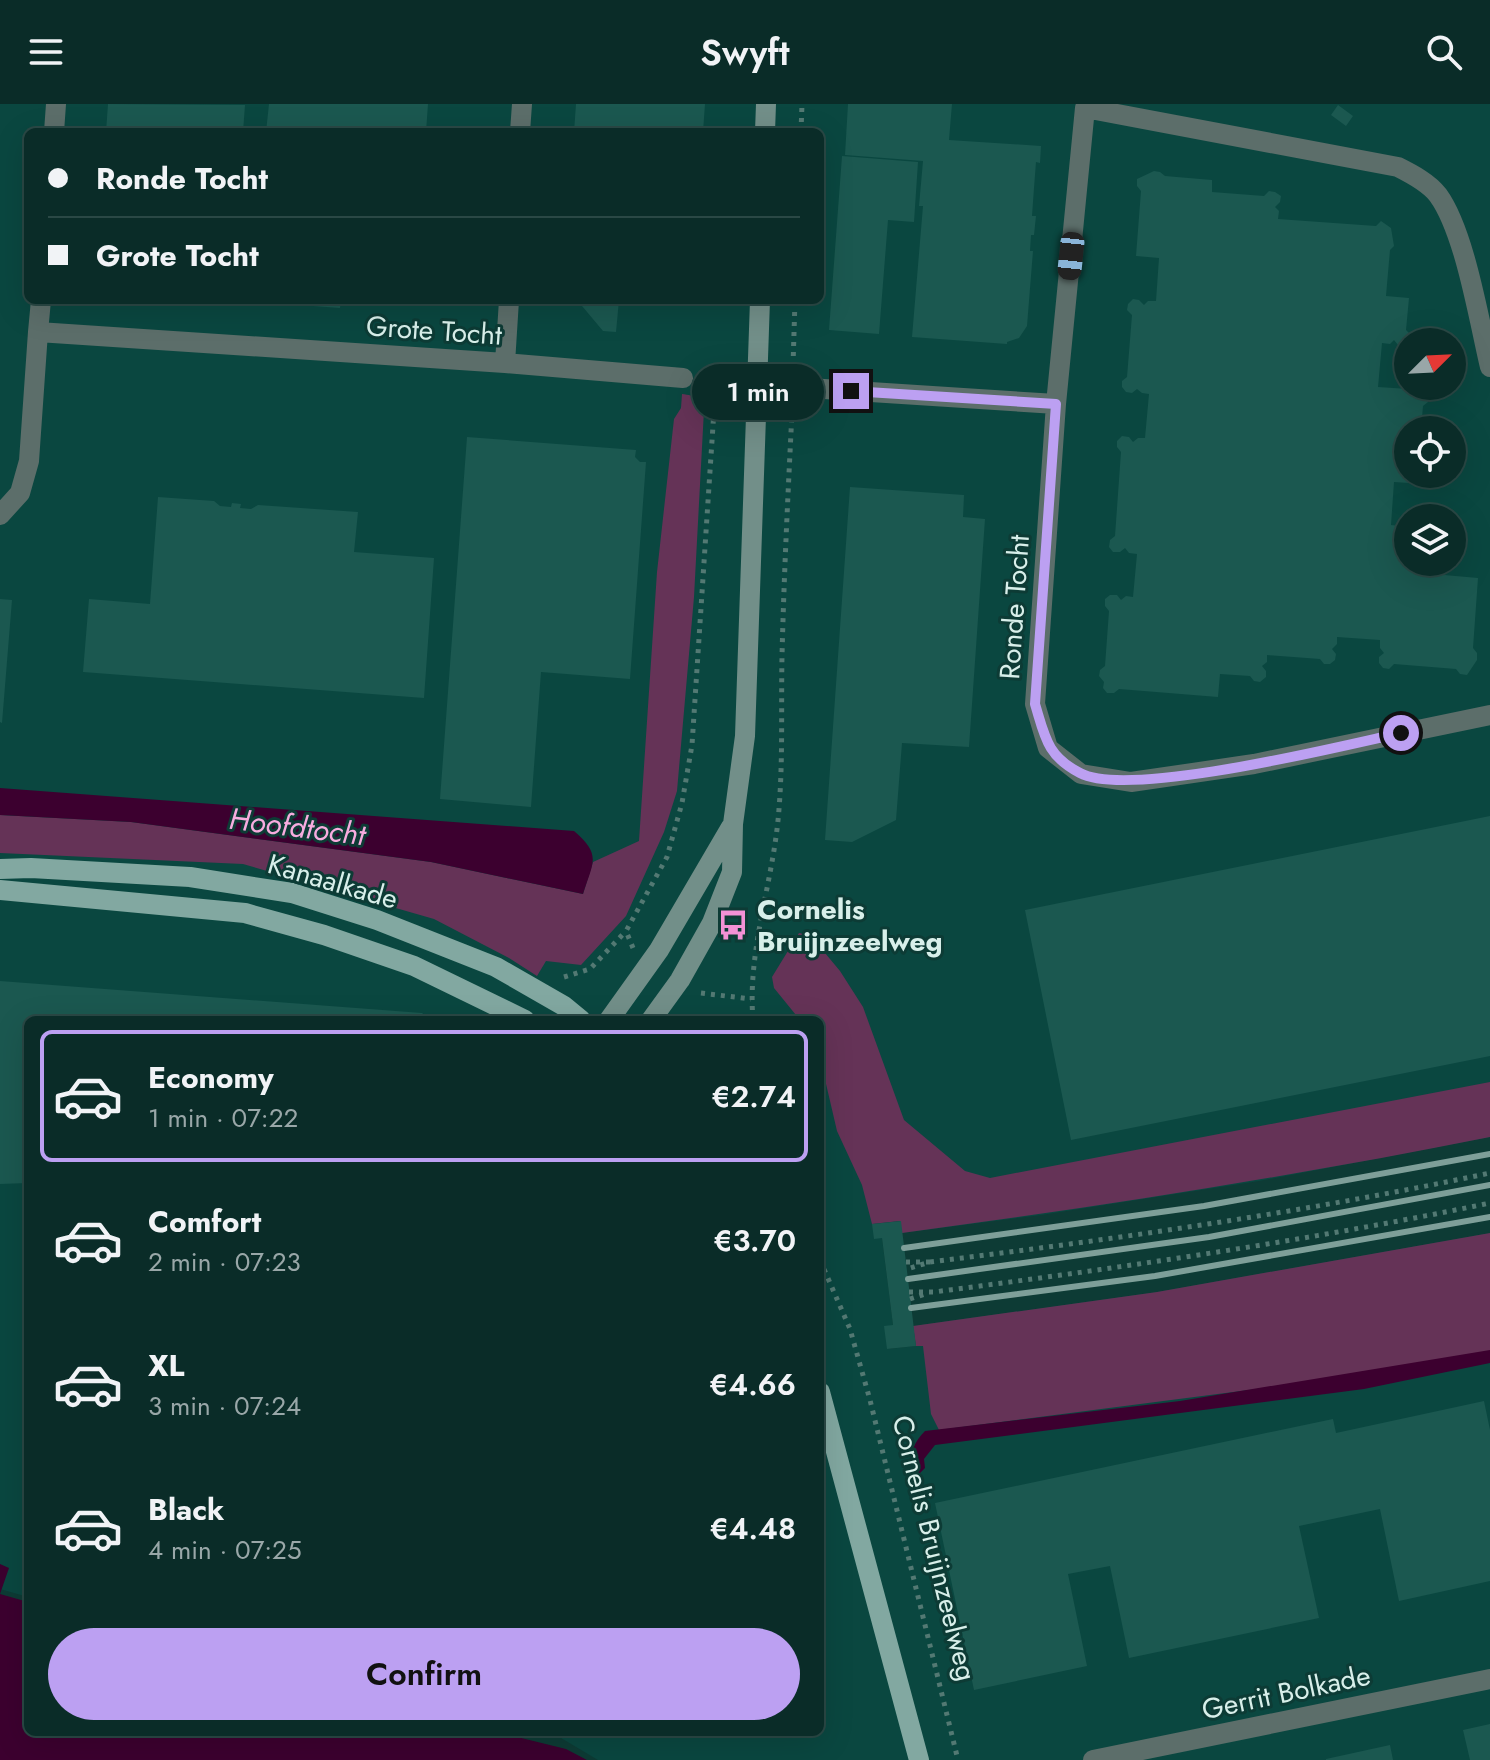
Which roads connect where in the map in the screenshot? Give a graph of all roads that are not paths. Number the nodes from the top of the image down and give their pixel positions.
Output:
1 (56, 104) edge
2 (522, 104) edge
3 (766, 104) edge
4 (1086, 106) edge
5 (54, 128) edge
6 (520, 128) edge
7 (765, 128) edge
8 (41, 304) edge
9 (509, 304) edge
10 (760, 304) edge
11 (38, 332) junction
12 (505, 363) junction
13 (1490, 367) edge
14 (683, 378) road end
15 (793, 387) road end
16 (1056, 404) junction
17 (0, 515) edge
18 (1490, 715) edge
19 (733, 824) junction
20 (0, 869) edge
21 (0, 890) edge
22 (517, 1016) edge
23 (575, 1016) edge
24 (612, 1016) edge
25 (654, 1016) edge
26 (824, 1410) edge
27 (1490, 1679) edge
28 (919, 1760) edge
29 (1093, 1760) edge

1 - 5 street
2 - 6 street
3 - 7 main road
4 - 13 street, Ronde Tocht
4 - 16 street, Ronde Tocht
8 - 11 street
9 - 12 street
10 - 19 main road
11 - 12 street, Grote Tocht
11 - 17 street
12 - 14 street, Grote Tocht
15 - 16 street
16 - 18 street, Ronde Tocht
19 - 24 main road
19 - 25 main road
20 - 23 main road, Kanaalkade
21 - 22 main road, Kanaalkade
26 - 28 main road
27 - 29 street, Gerrit Bolkade

